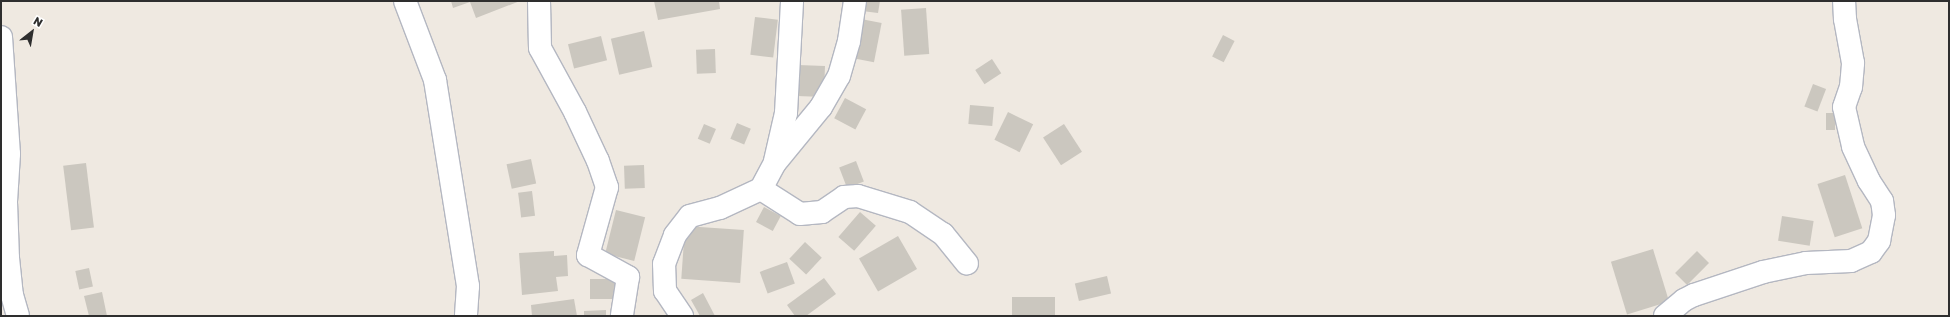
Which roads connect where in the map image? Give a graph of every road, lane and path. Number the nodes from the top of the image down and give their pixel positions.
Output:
1 (405, 1) edge
2 (539, 1) edge
3 (792, 1) edge
4 (855, 1) edge
5 (1844, 1) edge
6 (1, 37) edge
7 (775, 162) junction
8 (761, 189) junction
9 (967, 264) dead end
10 (18, 316) edge
11 (466, 316) edge
12 (622, 316) edge
13 (682, 316) edge
14 (1665, 316) edge

1 - 11 street
2 - 12 street
3 - 7 street
4 - 7 street
5 - 14 street
6 - 10 street
7 - 8 street
8 - 9 street
8 - 13 street

